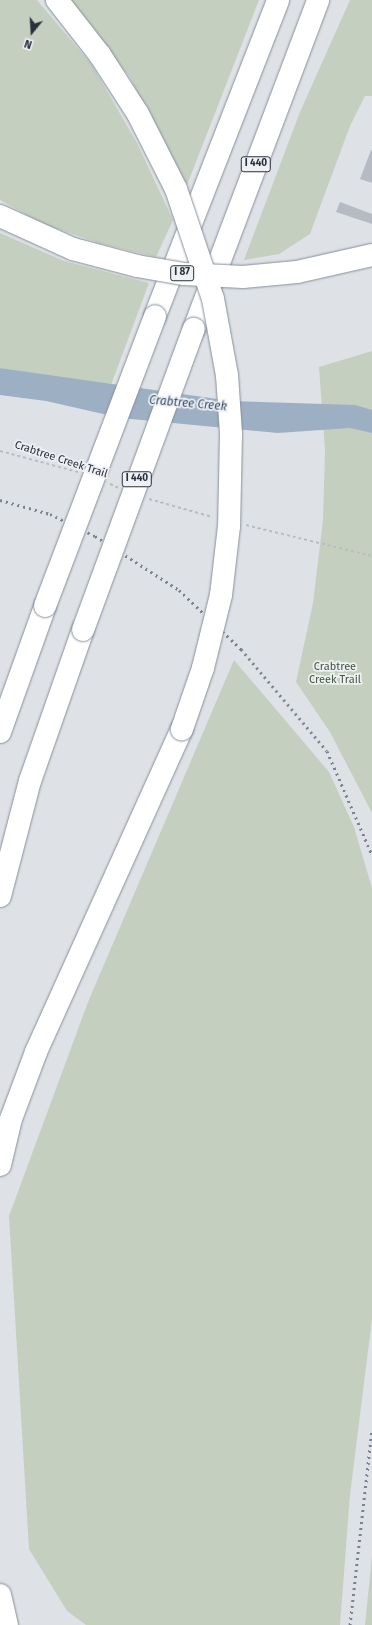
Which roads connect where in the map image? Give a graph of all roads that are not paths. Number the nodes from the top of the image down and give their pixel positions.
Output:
1 (57, 0) edge
2 (278, 0) edge
3 (318, 0) edge
4 (0, 216) edge
5 (372, 255) edge
6 (0, 732) edge
7 (0, 896) edge
8 (0, 1165) edge
9 (0, 1595) edge
10 (7, 1625) edge

1 - 8 highway, bridge
2 - 6 highway, bridge
3 - 7 highway, I 440, bridge
4 - 5 highway, I 87, bridge
9 - 10 highway

